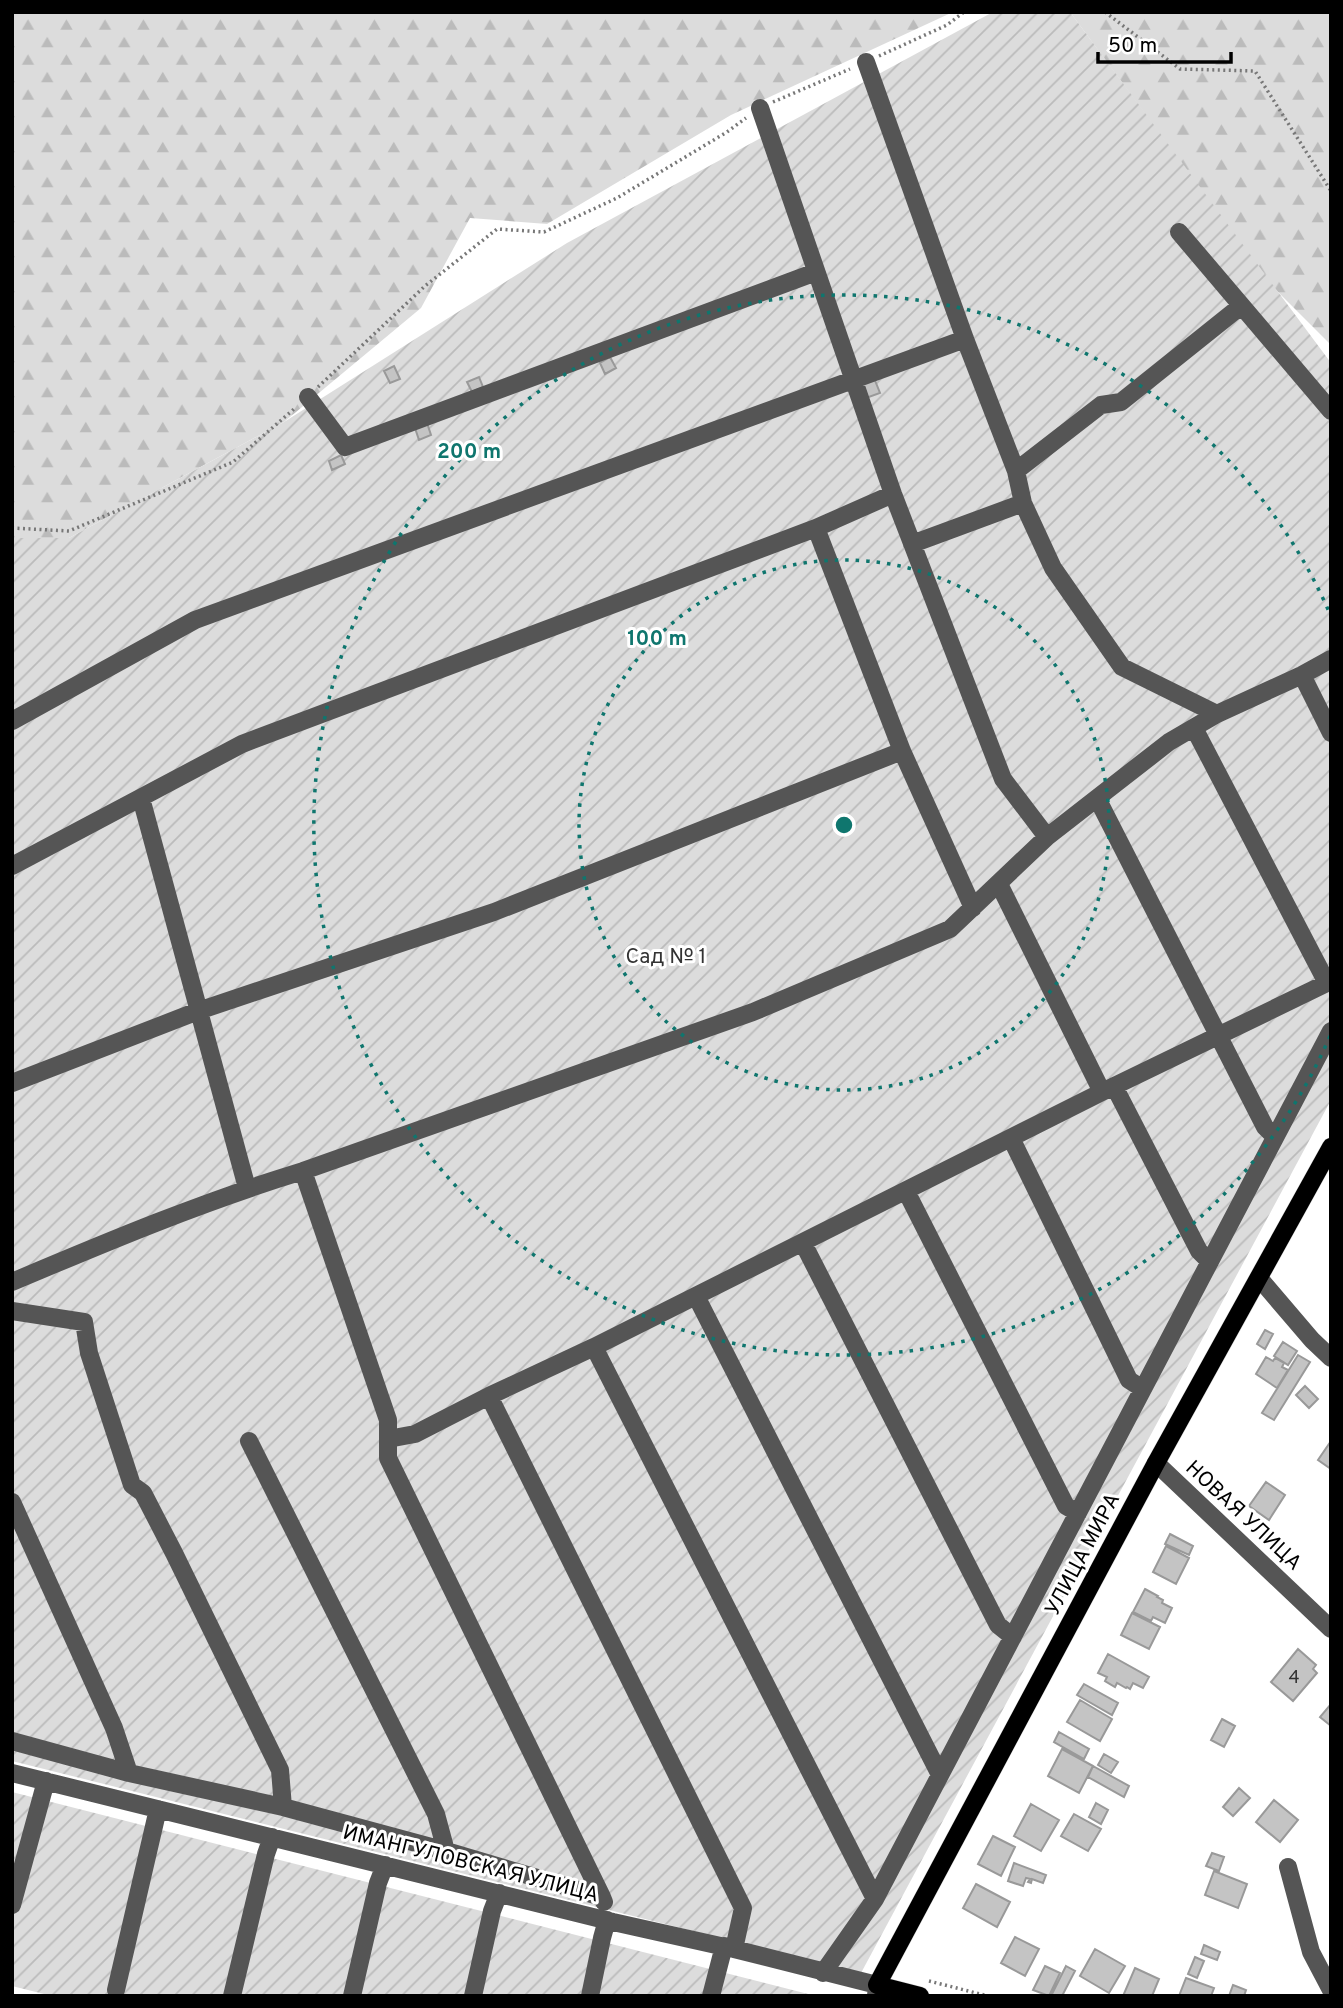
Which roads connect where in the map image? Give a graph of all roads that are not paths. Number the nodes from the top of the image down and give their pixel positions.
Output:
1 (866, 62) road end
2 (760, 108) road end
3 (1179, 232) dead end
4 (816, 272) junction
5 (1241, 306) junction
6 (965, 338) junction
7 (852, 379) junction
8 (308, 397) road end
9 (1331, 411) edge
10 (1016, 471) junction
11 (893, 494) junction
12 (1023, 503) junction
13 (816, 528) junction
14 (912, 544) junction
15 (1331, 659) edge
16 (1302, 675) junction
17 (1217, 714) junction
18 (12, 721) edge
19 (1194, 728) junction
20 (1331, 733) edge
21 (902, 751) junction
22 (142, 797) junction
23 (1097, 798) junction
24 (1047, 837) junction
25 (12, 866) edge
26 (999, 884) junction
27 (974, 908) junction
28 (1329, 983) edge
29 (198, 1011) junction
30 (1331, 1031) edge
31 (1218, 1035) junction
32 (12, 1083) edge
33 (1108, 1089) junction
34 (1275, 1137) junction
35 (1011, 1138) junction
36 (1331, 1147) edge
37 (303, 1171) junction
38 (247, 1188) junction
39 (906, 1191) junction
40 (803, 1244) junction
41 (1210, 1262) junction
42 (1259, 1278) junction
43 (12, 1282) edge
44 (696, 1296) junction
45 (12, 1311) edge
46 (594, 1348) junction
47 (1331, 1358) edge
48 (1143, 1389) junction
49 (489, 1396) junction
50 (388, 1439) junction
51 (249, 1441) dead end
52 (1156, 1464) junction
53 (12, 1502) edge
54 (1078, 1513) junction
55 (1331, 1629) edge
56 (1013, 1637) junction
57 (12, 1741) edge
58 (12, 1773) edge
59 (129, 1773) junction
60 (940, 1774) junction
61 (46, 1781) junction
62 (283, 1807) junction
63 (158, 1809) junction
64 (272, 1837) junction
65 (446, 1851) junction
66 (384, 1865) junction
67 (1288, 1867) dead end
68 (499, 1893) junction
69 (602, 1897) junction
70 (875, 1899) junction
71 (12, 1905) edge
72 (610, 1921) junction
73 (729, 1947) junction
74 (823, 1973) junction
75 (920, 1987) edge
76 (116, 1990) dead end
77 (1331, 1990) edge
78 (876, 1991) edge
79 (232, 1996) edge
80 (352, 1996) edge
81 (473, 1996) edge
82 (590, 1996) edge
83 (711, 1996) edge

1 - 6 street
2 - 4 street
3 - 5 street
4 - 7 street
4 - 8 street
5 - 9 street
5 - 10 street
6 - 7 street
6 - 10 street
7 - 11 street
7 - 18 street
10 - 12 street
11 - 13 street
11 - 14 street
12 - 14 street
12 - 17 street
13 - 21 street
13 - 22 street
14 - 24 street
15 - 16 street
16 - 17 street
16 - 20 street
17 - 19 street
19 - 23 street
19 - 28 street
21 - 27 street
21 - 29 street
22 - 25 street
22 - 29 street
23 - 24 street
23 - 31 street
24 - 26 street
26 - 27 street
26 - 33 street
27 - 37 street
28 - 31 street
29 - 32 street
29 - 38 street
30 - 34 street
31 - 33 street
31 - 34 street
33 - 35 street
33 - 41 street
34 - 41 street
35 - 39 street
35 - 48 street
36 - 42 main road, УЛИЦА МИРА
37 - 38 street
37 - 50 street
38 - 43 street
39 - 40 street
39 - 54 street
40 - 44 street
40 - 56 street
41 - 48 street
42 - 47 street
42 - 52 main road, УЛИЦА МИРА
44 - 46 street
44 - 60 street
45 - 62 street
46 - 49 street
46 - 70 street
48 - 54 street
49 - 50 street
49 - 73 street
50 - 69 street
51 - 65 street
52 - 55 street, НОВАЯ УЛИЦА
52 - 78 main road, УЛИЦА МИРА
53 - 59 street
54 - 56 street
56 - 60 street
57 - 59 street
58 - 61 street, ИМАНГУЛОВСКАЯ УЛИЦА
59 - 62 street
60 - 70 street
61 - 63 street, ИМАНГУЛОВСКАЯ УЛИЦА
61 - 71 street
62 - 65 street
63 - 64 street, ИМАНГУЛОВСКАЯ УЛИЦА
63 - 76 street
64 - 66 street, ИМАНГУЛОВСКАЯ УЛИЦА
64 - 79 street
65 - 69 street
66 - 68 street, ИМАНГУЛОВСКАЯ УЛИЦА
66 - 80 street
67 - 77 street
68 - 72 street, ИМАНГУЛОВСКАЯ УЛИЦА
68 - 81 street
69 - 72 street
70 - 74 street
72 - 73 street, ИМАНГУЛОВСКАЯ УЛИЦА
72 - 82 street
73 - 74 street, ИМАНГУЛОВСКАЯ УЛИЦА
73 - 83 street
74 - 78 street, ИМАНГУЛОВСКАЯ УЛИЦА
75 - 78 main road, ИМАНГУЛОВСКАЯ УЛИЦА

